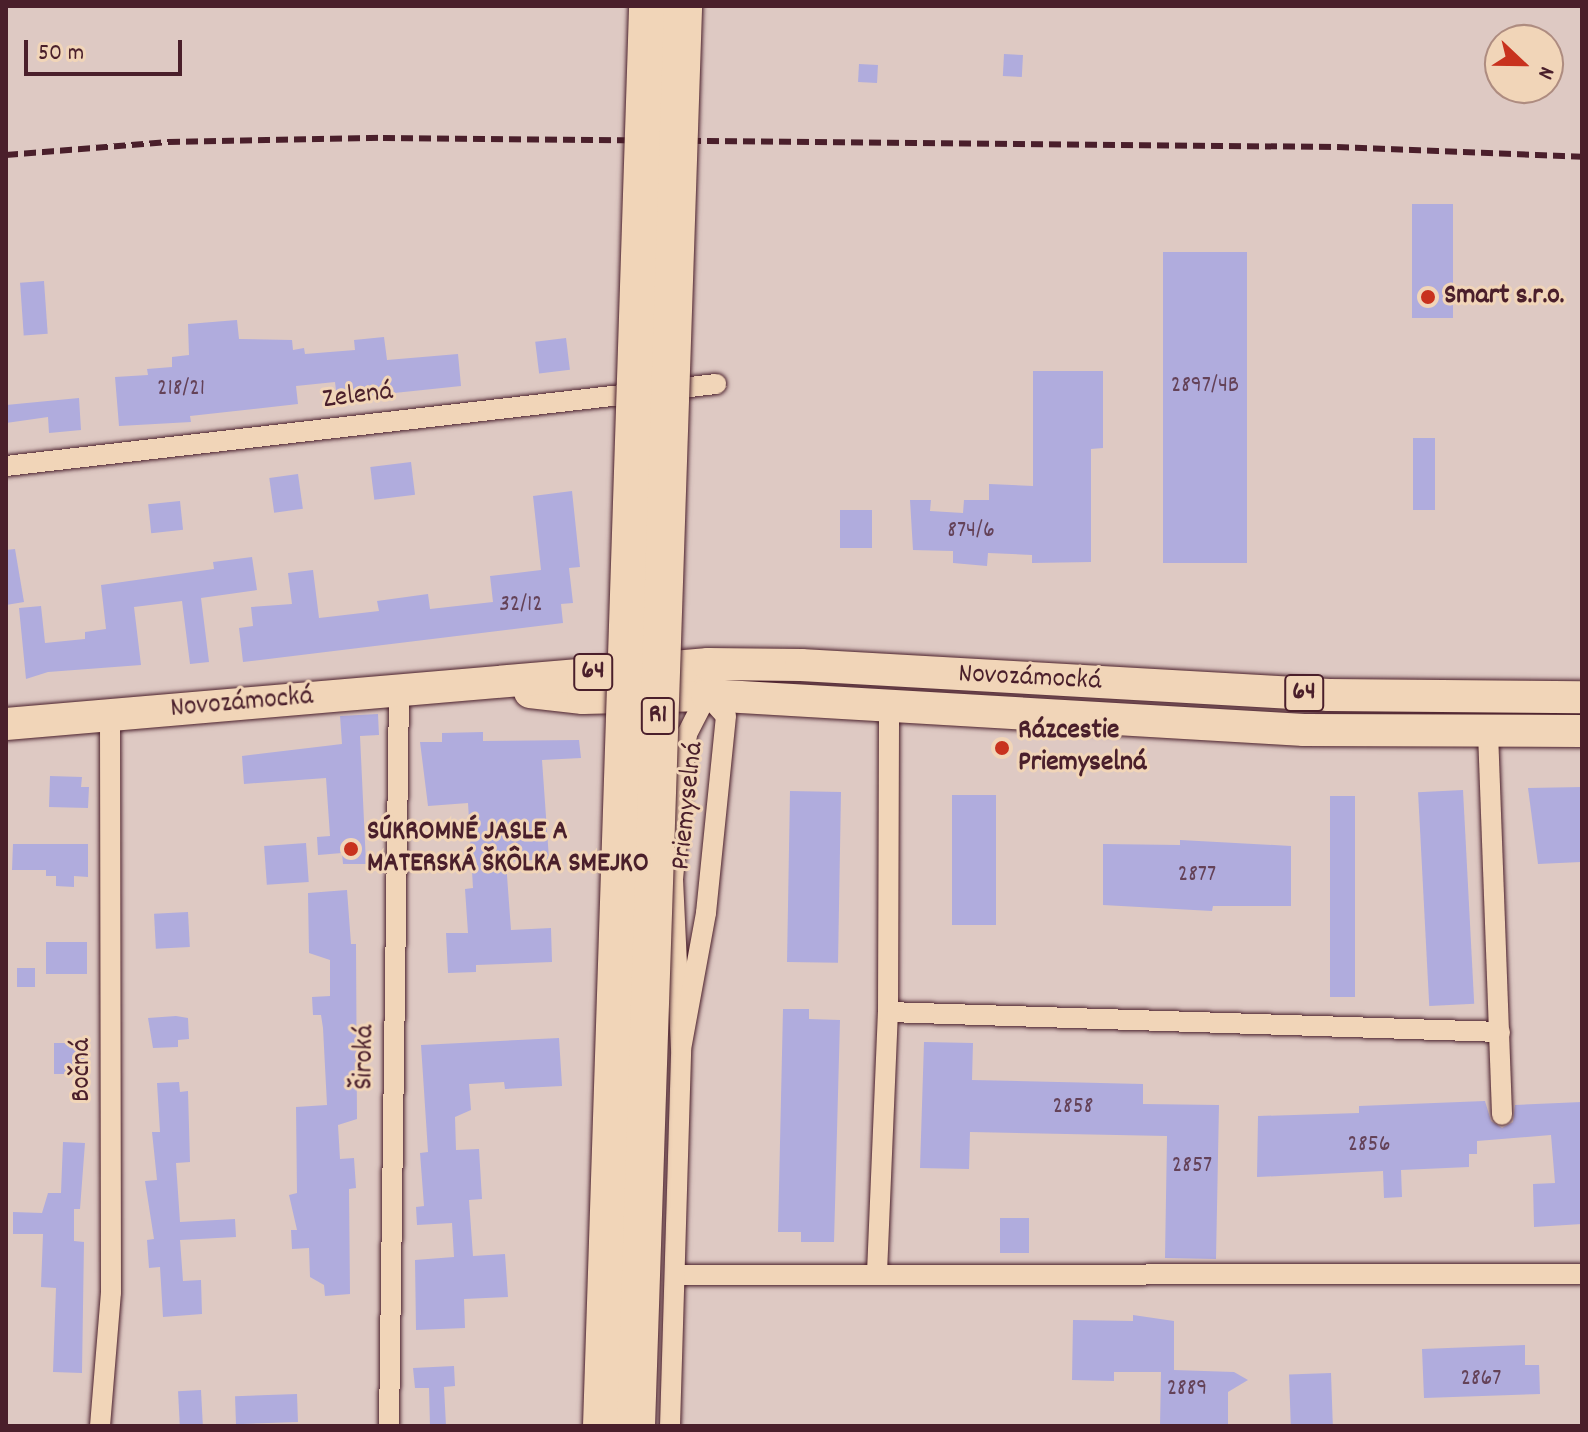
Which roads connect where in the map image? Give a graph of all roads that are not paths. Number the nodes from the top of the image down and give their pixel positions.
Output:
1 (648, 6) edge
2 (683, 6) edge
3 (716, 384) dead end
4 (6, 466) edge
5 (708, 679) junction
6 (399, 690) junction
7 (1582, 697) edge
8 (889, 705) junction
9 (110, 714) junction
10 (6, 724) edge
11 (1582, 731) edge
12 (1488, 732) junction
13 (888, 1012) junction
14 (1500, 1032) junction
15 (681, 1049) junction
16 (1502, 1115) dead end
17 (877, 1273) junction
18 (1582, 1274) edge
19 (675, 1275) junction
20 (100, 1426) edge
21 (389, 1426) edge
22 (602, 1426) edge
23 (636, 1426) edge
24 (670, 1426) edge

1 - 22 highway, R1, bridge
2 - 23 highway, R1, bridge
3 - 4 street, Zelená
5 - 6 main road, Novozámocká / 64
5 - 7 main road, Novozámocká / 64
5 - 8 main road, Novozámocká / 64
5 - 15 street, Priemyselná
5 - 15 street, Priemyselná
6 - 9 main road, Novozámocká / 64
6 - 21 street, Široká
8 - 12 main road, Novozámocká / 64
8 - 13 street
9 - 10 main road, Novozámocká / 64
9 - 20 street, Bočná
11 - 12 main road, Novozámocká / 64
12 - 14 street
13 - 14 street
13 - 17 street
14 - 16 street
15 - 19 street, Priemyselná
17 - 18 street
17 - 19 street
19 - 24 street, Priemyselná

